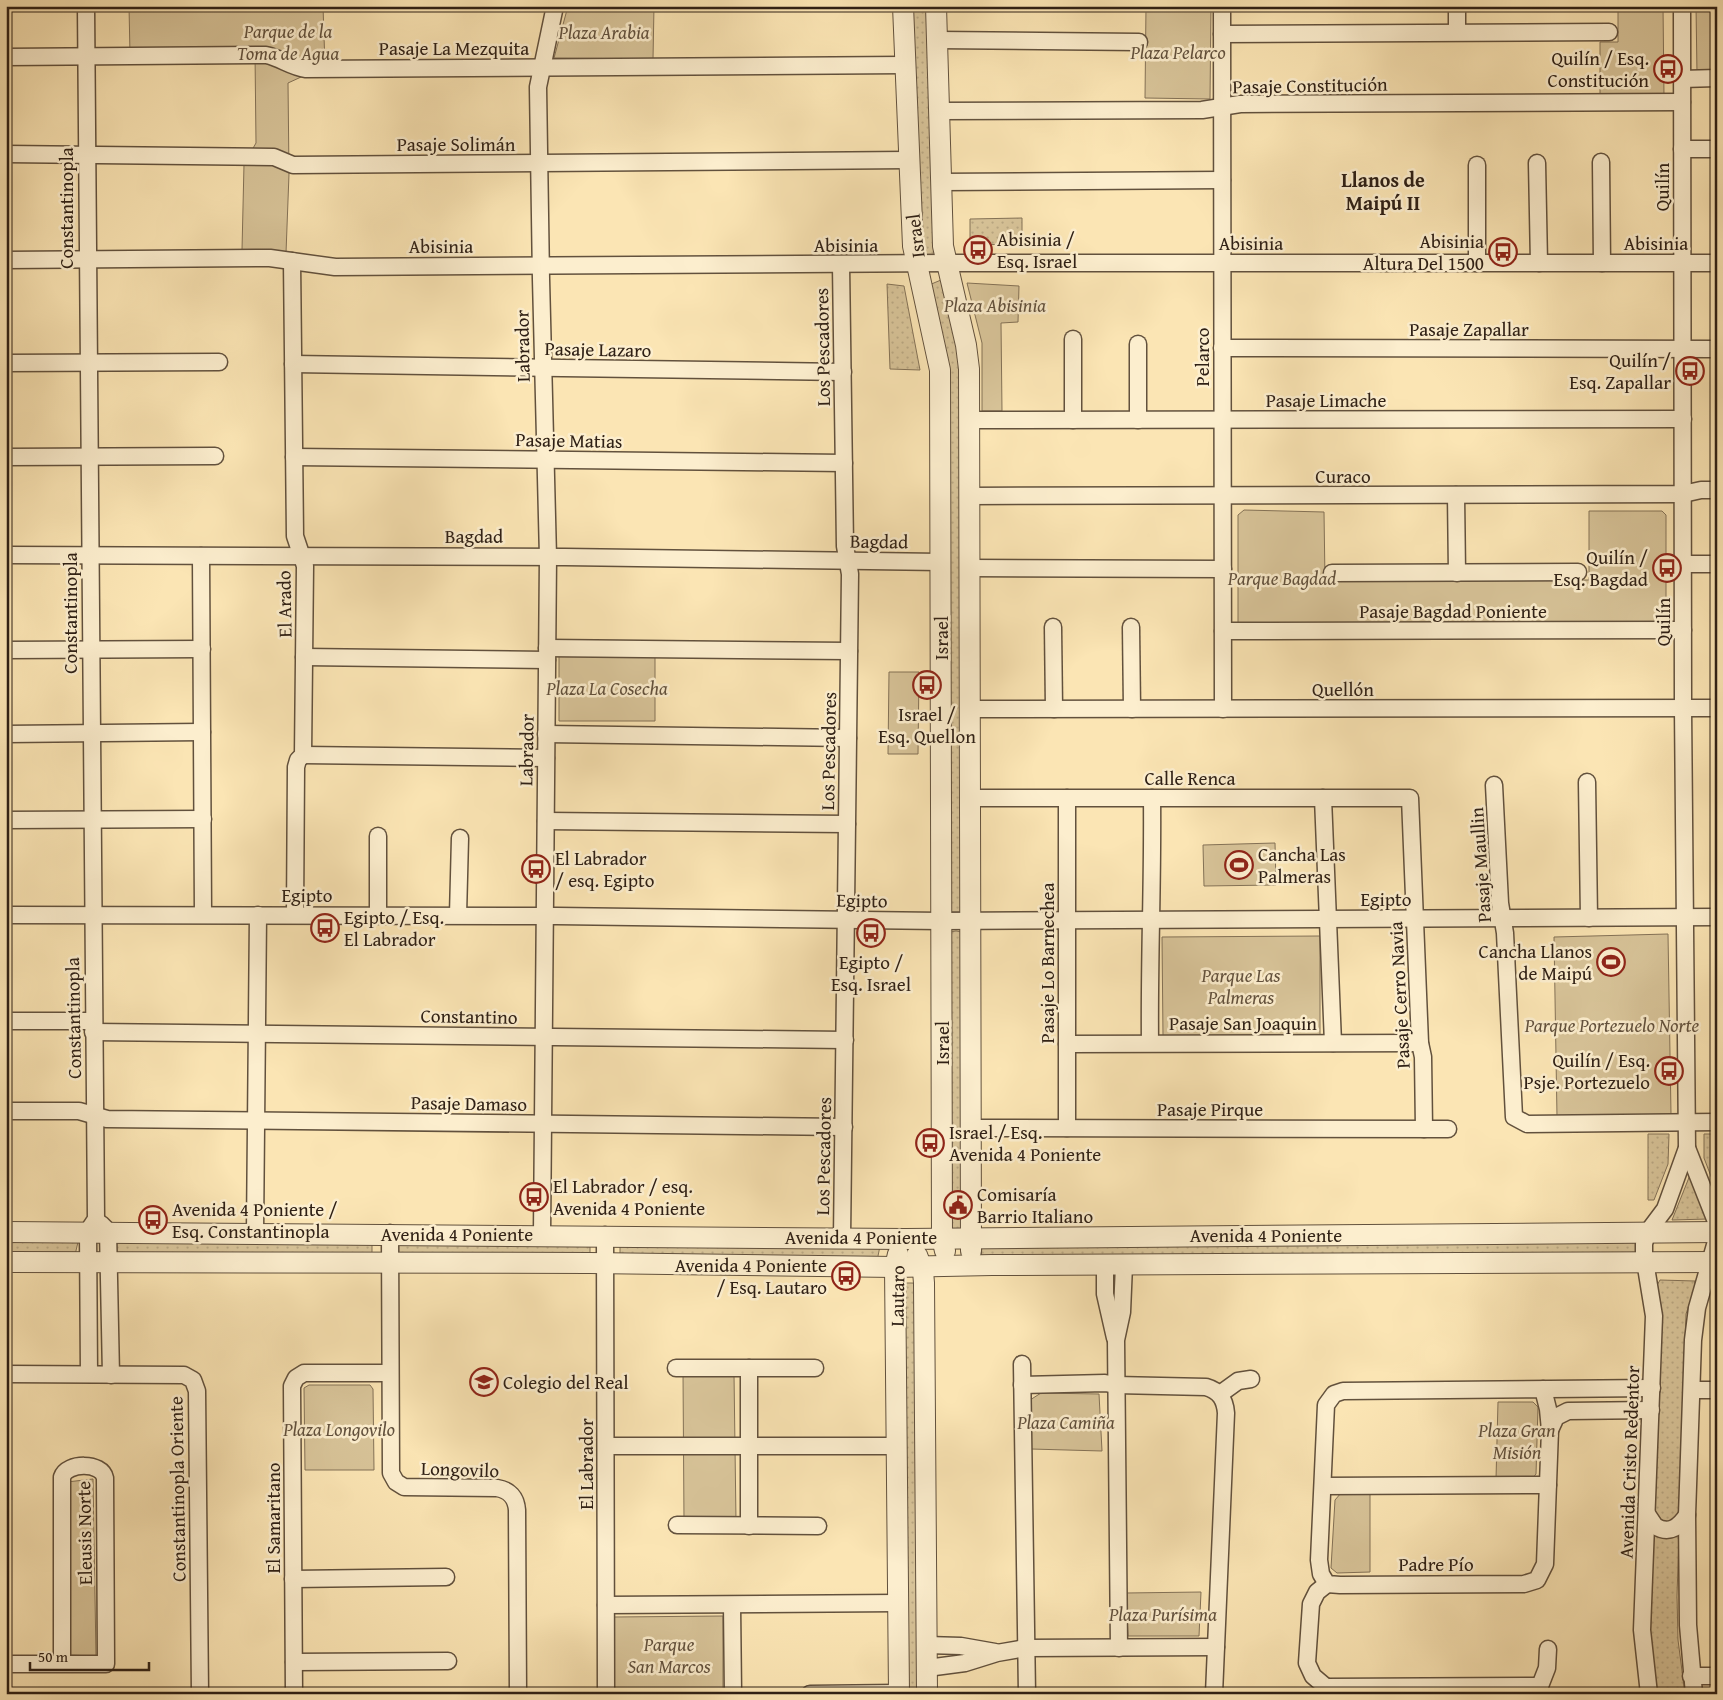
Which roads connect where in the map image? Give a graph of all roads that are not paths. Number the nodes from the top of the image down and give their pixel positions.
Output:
1 (86, 6) edge
2 (555, 6) edge
3 (903, 6) edge
4 (936, 6) edge
5 (1222, 6) edge
6 (1457, 6) edge
7 (1682, 6) edge
8 (1456, 32) junction
9 (1609, 32) dead end
10 (1222, 34) junction
11 (937, 40) junction
12 (1139, 42) dead end
13 (6, 57) edge
14 (86, 57) junction
15 (905, 65) junction
16 (542, 67) junction
17 (1717, 78) edge
18 (1682, 79) junction
19 (1682, 102) junction
20 (1222, 107) junction
21 (939, 111) junction
22 (1682, 149) junction
23 (1717, 149) edge
24 (6, 154) edge
25 (86, 154) junction
26 (908, 160) junction
27 (1601, 162) dead end
28 (539, 163) junction
29 (1537, 163) dead end
30 (1477, 165) dead end
31 (1222, 180) junction
32 (941, 182) junction
33 (86, 259) junction
34 (6, 260) edge
35 (292, 261) junction
36 (947, 263) junction
37 (1222, 263) junction
38 (1477, 263) junction
39 (1539, 263) junction
40 (1602, 263) junction
41 (1717, 263) edge
42 (917, 264) junction
43 (1682, 264) junction
44 (841, 265) junction
45 (540, 266) junction
46 (1073, 339) dead end
47 (1138, 344) dead end
48 (1222, 348) junction
49 (1682, 349) junction
50 (1717, 349) edge
51 (218, 362) dead end
52 (6, 363) edge
53 (87, 363) junction
54 (293, 364) junction
55 (543, 368) junction
56 (842, 372) junction
57 (1683, 419) junction
58 (969, 420) junction
59 (1073, 420) junction
60 (1138, 420) junction
61 (1222, 420) junction
62 (215, 456) dead end
63 (6, 457) edge
64 (88, 457) junction
65 (294, 457) junction
66 (545, 460) junction
67 (844, 463) junction
68 (1717, 490) edge
69 (1683, 494) junction
70 (1222, 495) junction
71 (1456, 495) junction
72 (969, 496) junction
73 (6, 555) edge
74 (89, 555) junction
75 (201, 556) junction
76 (302, 556) junction
77 (548, 556) junction
78 (848, 561) junction
79 (941, 562) junction
80 (1683, 564) junction
81 (1717, 564) edge
82 (969, 568) junction
83 (1222, 569) junction
84 (1578, 572) dead end
85 (1332, 573) dead end
86 (1457, 573) junction
87 (1053, 627) dead end
88 (1131, 627) dead end
89 (1683, 630) junction
90 (1223, 631) junction
91 (90, 649) junction
92 (202, 649) junction
93 (6, 650) edge
94 (849, 652) junction
95 (547, 654) junction
96 (304, 657) junction
97 (1683, 708) junction
98 (1717, 708) edge
99 (970, 709) junction
100 (1054, 709) junction
101 (1132, 709) junction
102 (1223, 709) junction
103 (202, 732) junction
104 (91, 733) junction
105 (6, 734) edge
106 (546, 734) junction
107 (848, 738) junction
108 (303, 755) junction
109 (546, 758) junction
110 (1587, 782) dead end
111 (1494, 785) dead end
112 (970, 798) junction
113 (1067, 798) junction
114 (1152, 798) junction
115 (1323, 798) junction
116 (1410, 798) joint
117 (91, 819) junction
118 (203, 819) junction
119 (6, 820) edge
120 (546, 821) junction
121 (847, 824) junction
122 (378, 836) dead end
123 (460, 838) dead end
124 (92, 914) junction
125 (204, 914) junction
126 (258, 914) junction
127 (6, 915) edge
128 (294, 915) junction
129 (378, 915) junction
130 (458, 915) junction
131 (545, 916) junction
132 (1685, 917) junction
133 (1717, 917) edge
134 (1415, 918) junction
135 (1502, 918) junction
136 (1589, 918) junction
137 (1328, 919) junction
138 (846, 920) junction
139 (971, 920) junction
140 (1067, 920) junction
141 (1151, 920) junction
142 (942, 921) junction
143 (6, 1021) edge
144 (93, 1026) junction
145 (257, 1034) junction
146 (544, 1037) junction
147 (845, 1040) junction
148 (1333, 1043) junction
149 (1420, 1043) junction
150 (1067, 1044) junction
151 (1150, 1044) junction
152 (6, 1111) edge
153 (94, 1115) junction
154 (256, 1120) junction
155 (1687, 1122) junction
156 (1717, 1122) edge
157 (543, 1123) junction
158 (844, 1127) junction
159 (971, 1128) junction
160 (1066, 1128) junction
161 (1424, 1129) junction
162 (1448, 1129) dead end
163 (1687, 1148) junction
164 (1717, 1224) edge
165 (97, 1227) junction
166 (6, 1232) edge
167 (254, 1232) junction
168 (1717, 1232) edge
169 (390, 1233) junction
170 (1647, 1233) junction
171 (542, 1234) junction
172 (606, 1235) junction
173 (972, 1237) junction
174 (842, 1238) junction
175 (942, 1238) junction
176 (1717, 1238) edge
177 (906, 1239) junction
178 (6, 1262) edge
179 (87, 1262) junction
180 (110, 1262) junction
181 (1645, 1262) junction
182 (1714, 1262) edge
183 (390, 1263) junction
184 (605, 1263) junction
185 (963, 1265) junction
186 (1115, 1265) junction
187 (895, 1267) junction
188 (922, 1267) junction
189 (1022, 1364) dead end
190 (676, 1368) dead end
191 (749, 1368) junction
192 (815, 1368) dead end
193 (390, 1372) junction
194 (6, 1374) edge
195 (99, 1374) junction
196 (1251, 1379) dead end
197 (1022, 1385) junction
198 (1116, 1385) junction
199 (1652, 1388) junction
200 (1543, 1389) junction
201 (1692, 1390) junction
202 (1717, 1390) edge
203 (1220, 1394) junction
204 (1651, 1410) junction
205 (1550, 1430) junction
206 (606, 1446) junction
207 (749, 1446) junction
208 (896, 1446) junction
209 (897, 1477) junction
210 (926, 1478) junction
211 (1548, 1485) junction
212 (1323, 1486) junction
213 (1647, 1514) junction
214 (1687, 1515) junction
215 (676, 1525) dead end
216 (749, 1526) junction
217 (818, 1526) dead end
218 (446, 1577) dead end
219 (293, 1579) junction
220 (1328, 1584) junction
221 (898, 1603) junction
222 (732, 1605) junction
223 (606, 1606) junction
224 (927, 1645) junction
225 (1216, 1647) junction
226 (1026, 1648) junction
227 (1119, 1648) junction
228 (1548, 1649) dead end
229 (997, 1653) junction
230 (294, 1662) junction
231 (448, 1662) dead end
232 (6, 1664) edge
233 (62, 1664) junction
234 (927, 1668) junction
235 (1691, 1676) junction
236 (1717, 1676) edge
237 (1322, 1690) edge
238 (1467, 1690) edge
239 (1543, 1690) edge
240 (200, 1694) edge
241 (294, 1694) edge
242 (518, 1694) edge
243 (606, 1694) edge
244 (733, 1694) edge
245 (810, 1694) edge
246 (899, 1694) edge
247 (927, 1694) edge
248 (1027, 1694) edge
249 (1214, 1694) edge
250 (1649, 1694) edge
251 (1694, 1694) edge

1 - 14 street, Constantinopla
2 - 16 street, Labrador
3 - 15 street, Israel
4 - 11 street, Israel
5 - 10 street, Pelarco
6 - 8 street
7 - 18 street, Quilín
8 - 9 street
8 - 10 street
10 - 20 street, Pelarco
11 - 12 street
11 - 21 street, Israel
13 - 14 street, Pasaje La Mezquita
14 - 16 street, Pasaje La Mezquita
14 - 25 street, Constantinopla
15 - 16 street, Pasaje La Mezquita
15 - 26 street, Israel
16 - 28 street, Labrador
17 - 18 street
18 - 19 street, Quilín
19 - 20 street, Pasaje Constitución
19 - 22 street, Quilín
20 - 21 street, Pasaje Constitución
20 - 31 street, Pelarco
21 - 32 street, Israel
22 - 23 street
22 - 43 street, Quilín
24 - 25 street, Pasaje Solimán
25 - 28 street, Pasaje Solimán
25 - 33 street, Constantinopla
26 - 28 street, Pasaje Solimán
26 - 42 street, Israel
27 - 40 street
28 - 45 street, Labrador
29 - 39 street
30 - 38 street
31 - 32 street
31 - 37 street, Pelarco
32 - 36 street, Israel
33 - 34 street, Abisinia
33 - 35 street, Abisinia
33 - 53 street, Constantinopla
35 - 45 street, Abisinia
35 - 54 street, El Arado
36 - 37 street, Abisinia
36 - 42 street, Abisinia
36 - 58 street, Israel
37 - 38 street, Abisinia
37 - 48 street, Pelarco
38 - 39 street, Abisinia
39 - 40 street, Abisinia
40 - 43 street, Abisinia
41 - 43 street, Abisinia
42 - 44 street, Abisinia
42 - 79 street, Israel
43 - 49 street, Quilín
44 - 45 street, Abisinia
44 - 56 street, Los Pescadores
45 - 55 street, Labrador
46 - 59 street
47 - 60 street
48 - 49 street, Pasaje Zapallar
48 - 61 street, Pelarco
49 - 50 street, Pasaje Zapallar
49 - 57 street, Quilín
51 - 53 street
52 - 53 street
53 - 64 street, Constantinopla
54 - 55 street, Pasaje Lazaro
54 - 65 street, El Arado
55 - 56 street, Pasaje Lazaro
55 - 66 street, Labrador
56 - 67 street, Los Pescadores
57 - 61 street, Pasaje Limache
57 - 69 street, Quilín
58 - 59 street, Pasaje Limache
58 - 72 street, Israel
59 - 60 street, Pasaje Limache
60 - 61 street, Pasaje Limache
61 - 70 street, Pelarco
62 - 64 street
63 - 64 street
64 - 74 street, Constantinopla
65 - 66 street, Pasaje Matias
65 - 76 street, El Arado
66 - 67 street, Pasaje Matias
66 - 77 street, Labrador
67 - 78 street, Los Pescadores
68 - 69 street, Curaco
69 - 71 street, Curaco
69 - 80 street, Quilín
70 - 71 street, Curaco
70 - 72 street, Curaco
70 - 83 street, Pelarco
71 - 86 street
72 - 82 street, Israel
73 - 74 street, Bagdad
74 - 75 street, Bagdad
74 - 91 street, Constantinopla
75 - 76 street, Bagdad
75 - 92 street
76 - 77 street, Bagdad
76 - 96 street, El Arado
77 - 78 street, Bagdad
77 - 95 street, Labrador
78 - 79 street, Bagdad
78 - 94 street, Los Pescadores
79 - 142 street, Israel
80 - 81 street
80 - 89 street, Quilín
82 - 83 street
82 - 99 street, Israel
83 - 90 street, Pelarco
84 - 86 street
85 - 86 street
87 - 100 street
88 - 101 street
89 - 90 street, Pasaje Bagdad Poniente
89 - 97 street, Quilín
90 - 102 street, Pelarco
91 - 92 street
91 - 93 street
91 - 104 street, Constantinopla
92 - 103 street
94 - 95 street
94 - 107 street, Los Pescadores
95 - 96 street
95 - 106 street, Labrador
96 - 108 street, El Arado
97 - 98 street, Quellón
97 - 102 street, Quellón
97 - 132 street, Quilín
99 - 100 street, Quellón
99 - 112 street, Israel
100 - 101 street, Quellón
101 - 102 street, Quellón
103 - 104 street
103 - 118 street
104 - 105 street
104 - 117 street, Constantinopla
106 - 107 street
106 - 109 street, Labrador
107 - 121 street, Los Pescadores
108 - 109 street
108 - 128 street, El Arado
109 - 120 street, Labrador
110 - 136 street
111 - 135 street, Pasaje Maullin
112 - 113 street, Calle Renca
112 - 139 street, Israel
113 - 114 street, Calle Renca
113 - 140 street, Pasaje Lo Barnechea
114 - 115 street, Calle Renca
114 - 141 street
115 - 116 street, Calle Renca
115 - 137 street
116 - 134 street, Pasaje Cerro Navia
117 - 118 street
117 - 119 street
117 - 124 street, Constantinopla
118 - 125 street
120 - 121 street
120 - 131 street, Labrador
121 - 138 street, Los Pescadores
122 - 129 street
123 - 130 street
124 - 125 street, Egipto
124 - 127 street, Egipto
124 - 144 street, Constantinopla
125 - 126 street, Egipto
126 - 128 street, Egipto
126 - 145 street
128 - 129 street, Egipto
129 - 130 street, Egipto
130 - 131 street, Egipto
131 - 138 street, Egipto
131 - 146 street, Labrador
132 - 133 street, Egipto
132 - 136 street, Egipto
132 - 155 street, Quilín
134 - 135 street, Egipto
134 - 137 street, Egipto
134 - 149 street, Pasaje Cerro Navia
135 - 136 street, Egipto
135 - 155 street, Pasaje Maullin
137 - 141 street, Egipto
137 - 148 street
138 - 142 street, Egipto
138 - 147 street, Los Pescadores
139 - 140 street, Egipto
139 - 142 street, Egipto
139 - 159 street, Israel
140 - 141 street, Egipto
140 - 150 street, Pasaje Lo Barnechea
141 - 151 street
142 - 175 street, Israel
143 - 144 street, Constantino
144 - 145 street, Constantino
144 - 153 street, Constantinopla
145 - 146 street, Constantino
145 - 154 street
146 - 147 street, Constantino
146 - 157 street, Labrador
147 - 158 street, Los Pescadores
148 - 149 street, Pasaje San Joaquin
148 - 151 street, Pasaje San Joaquin
149 - 161 street, Pasaje Cerro Navia
150 - 151 street, Pasaje San Joaquin
150 - 160 street, Pasaje Lo Barnechea
152 - 153 street, Pasaje Damaso
153 - 154 street, Pasaje Damaso
153 - 165 street, Constantinopla
154 - 157 street, Pasaje Damaso
154 - 167 street
155 - 156 street
155 - 163 street, Quilín
157 - 158 street, Pasaje Damaso
157 - 171 street, Labrador
158 - 174 street, Los Pescadores
159 - 160 street, Pasaje Pirque
159 - 173 street, Israel
160 - 161 street, Pasaje Pirque
161 - 162 street, Pasaje Pirque
163 - 164 street, Quilín
163 - 170 street, Quilín
165 - 166 street, Avenida 4 Poniente
165 - 167 street, Avenida 4 Poniente
165 - 179 street, Constantinopla
165 - 180 street, Constantinopla
167 - 169 street, Avenida 4 Poniente
168 - 170 street, Avenida 4 Poniente
169 - 171 street, Avenida 4 Poniente
169 - 183 street, Longovilo
170 - 173 street, Avenida 4 Poniente
170 - 181 street, Avenida Cristo Redentor
171 - 172 street, Avenida 4 Poniente
172 - 174 street, Avenida 4 Poniente
172 - 184 street, El Labrador
173 - 175 street, Avenida 4 Poniente
173 - 185 street, Israel
174 - 177 street, Avenida 4 Poniente
175 - 177 street, Avenida 4 Poniente
175 - 185 street, Israel
176 - 182 street
177 - 187 street, Lautaro
177 - 188 street, Lautaro
178 - 179 street, Avenida 4 Poniente
179 - 180 street, Avenida 4 Poniente
179 - 195 street, Constantinopla
180 - 183 street, Avenida 4 Poniente
180 - 195 street, Constantinopla
181 - 182 street, Avenida 4 Poniente
181 - 186 street, Avenida 4 Poniente
181 - 199 street, Avenida Cristo Redentor
182 - 201 street
183 - 184 street, Avenida 4 Poniente
183 - 193 street, Longovilo
184 - 187 street, Avenida 4 Poniente
184 - 206 street, El Labrador
185 - 186 street, Avenida 4 Poniente
185 - 188 street, Avenida 4 Poniente
186 - 198 street
187 - 188 street, Avenida 4 Poniente
187 - 208 street, Lautaro
188 - 210 street, Lautaro
189 - 197 street
190 - 191 street
191 - 192 street
191 - 207 street
193 - 219 street, El Samaritano
193 - 242 street, Longovilo
194 - 195 street, Constantinopla Oriente
195 - 240 street, Constantinopla Oriente
196 - 203 street
197 - 198 street
197 - 226 street
198 - 203 street
198 - 227 street
199 - 200 street
199 - 204 street, Avenida Cristo Redentor
200 - 205 street, Padre Pío
200 - 212 street
201 - 202 street
201 - 214 street
203 - 225 street
204 - 205 street
204 - 213 street, Avenida Cristo Redentor
205 - 211 street, Padre Pío
206 - 207 street
206 - 223 street, El Labrador
207 - 208 street
207 - 216 street
208 - 209 street, Lautaro
209 - 210 street
209 - 221 street, Lautaro
210 - 224 street, Lautaro
211 - 212 street
211 - 220 street, Padre Pío
212 - 220 street
213 - 214 street
213 - 250 street, Avenida Cristo Redentor
214 - 235 street
215 - 216 street
216 - 217 street
218 - 219 street
219 - 230 street, El Samaritano
220 - 237 street
221 - 222 street
221 - 246 street, Lautaro
222 - 223 street
222 - 244 street
223 - 243 street, El Labrador
224 - 229 street
224 - 234 street, Lautaro
225 - 227 street
225 - 249 street
226 - 227 street
226 - 229 street
226 - 248 street
228 - 239 street
229 - 234 street
230 - 231 street
230 - 241 street, El Samaritano
232 - 233 street, Eleusis Norte
233 - 233 street, Eleusis Norte
234 - 247 street, Lautaro
235 - 236 street
235 - 251 street
237 - 238 street
238 - 239 street
245 - 246 street

